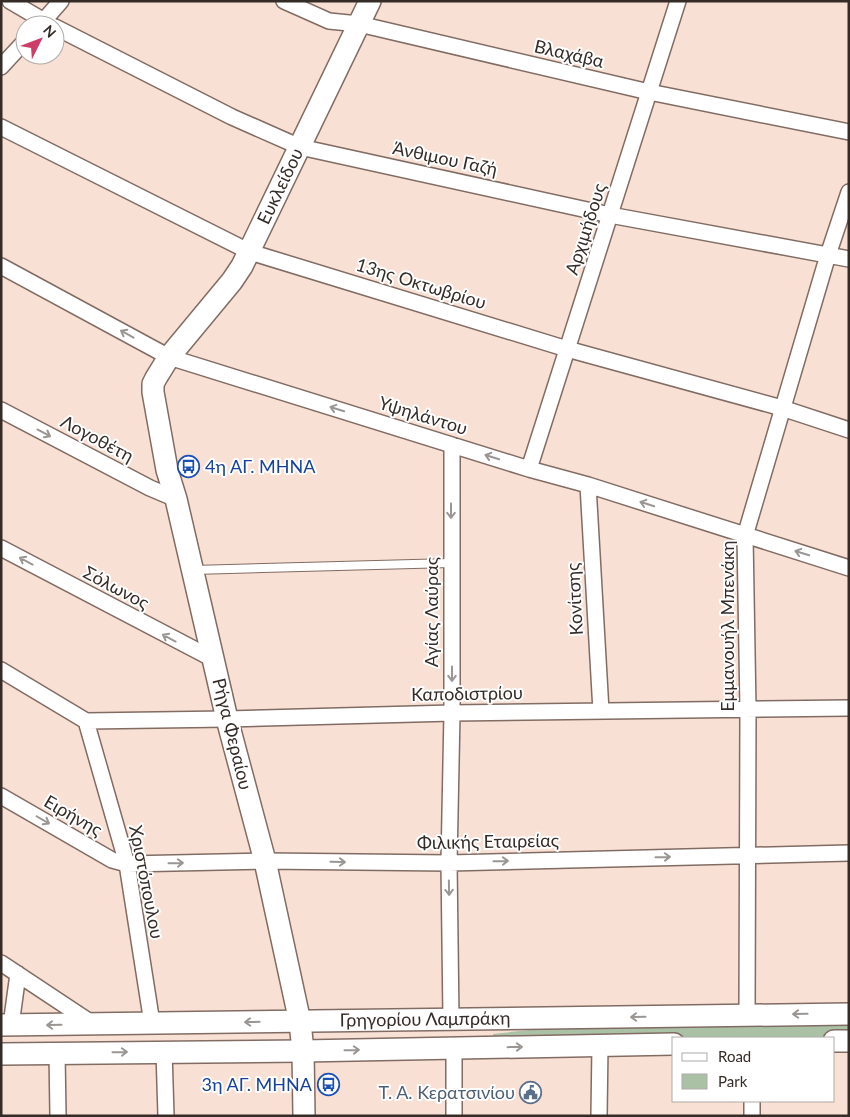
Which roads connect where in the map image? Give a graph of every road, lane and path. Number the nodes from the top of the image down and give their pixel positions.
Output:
1 (10, 1) edge
2 (61, 1) edge
3 (284, 1) edge
4 (370, 1) edge
5 (678, 1) edge
6 (32, 15) edge
7 (53, 15) edge
8 (359, 24) junction
9 (65, 34) edge
10 (15, 52) edge
11 (1, 67) edge
12 (649, 92) junction
13 (1, 127) edge
14 (849, 132) edge
15 (300, 146) junction
16 (849, 192) edge
17 (610, 215) junction
18 (250, 252) junction
19 (828, 255) junction
20 (849, 259) edge
21 (1, 266) edge
22 (567, 349) junction
23 (169, 358) junction
24 (782, 408) junction
25 (1, 410) edge
26 (849, 430) edge
27 (452, 445) junction
28 (529, 469) junction
29 (588, 485) junction
30 (176, 499) junction
31 (745, 536) junction
32 (1, 548) edge
33 (451, 563) junction
34 (849, 568) edge
35 (192, 570) junction
36 (213, 660) junction
37 (1, 670) edge
38 (849, 708) edge
39 (748, 710) junction
40 (600, 711) junction
41 (452, 713) junction
42 (86, 720) junction
43 (227, 720) junction
44 (1, 796) edge
45 (849, 853) edge
46 (747, 855) junction
47 (265, 861) junction
48 (449, 863) junction
49 (127, 864) junction
50 (1, 963) edge
51 (18, 974) junction
52 (849, 1014) edge
53 (748, 1015) junction
54 (451, 1019) junction
55 (300, 1022) junction
56 (152, 1023) junction
57 (93, 1024) junction
58 (6, 1025) edge
59 (835, 1041) edge
60 (849, 1041) edge
61 (672, 1044) edge
62 (600, 1046) junction
63 (454, 1048) junction
64 (164, 1051) junction
65 (303, 1051) junction
66 (57, 1053) junction
67 (1, 1054) edge
68 (752, 1102) edge
69 (58, 1116) edge
70 (166, 1116) edge
71 (304, 1116) edge
72 (454, 1116) edge
73 (599, 1116) edge
74 (752, 1116) edge

1 - 6 street, Άνθιμου Γαζή
2 - 7 street
3 - 8 street, Βλαχάβα
4 - 8 main road, Ευκλείδου
5 - 12 street, Αρχιμήδους
8 - 12 street, Βλαχάβα
8 - 15 main road, Ευκλείδου
9 - 15 street, Άνθιμου Γαζή
10 - 11 street
12 - 14 street, Βλαχάβα
12 - 17 street, Αρχιμήδους
13 - 18 street, 13ης Οκτωβρίου
15 - 17 street, Άνθιμου Γαζή
15 - 18 main road, Ευκλείδου
16 - 19 street, Εμμανουήλ Μπενάκη
17 - 19 street, Άνθιμου Γαζή
17 - 22 street, Αρχιμήδους
18 - 22 street, 13ης Οκτωβρίου
18 - 23 main road, Ευκλείδου
19 - 20 street, Άνθιμου Γαζή
19 - 24 street, Εμμανουήλ Μπενάκη
23 -> 21 street, Υψηλάντου
22 - 24 street, 13ης Οκτωβρίου
22 - 28 street, Αρχιμήδους
27 -> 23 street, Υψηλάντου
23 - 30 main road, Ρήγα Φεραίου
24 - 26 street, 13ης Οκτωβρίου
24 - 31 street, Εμμανουήλ Μπενάκη
25 -> 30 street, Λογοθέτη
28 -> 27 street, Υψηλάντου
27 -> 33 street, Αγίας Λαύρας
28 - 29 street, Υψηλάντου
31 -> 29 street, Υψηλάντου
29 - 40 street, Κονίτσης
30 - 35 main road, Ρήγα Φεραίου
34 -> 31 street, Υψηλάντου
31 - 39 street, Εμμανουήλ Μπενάκη
36 -> 32 street, Σόλωνος
33 - 35 lane
33 -> 41 street, Αγίας Λαύρας
35 - 36 main road, Ρήγα Φεραίου
36 - 43 main road, Ρήγα Φεραίου
37 - 42 street
38 - 39 street, Καποδιστρίου
39 - 40 street, Καποδιστρίου
39 - 46 street, Εμμανουήλ Μπενάκη
40 - 41 street, Καποδιστρίου
41 - 43 street, Καποδιστρίου
41 - 48 street, Αγίας Λαύρας
42 - 43 street, Καποδιστρίου
42 - 49 street, Χριστόπουλου
43 - 47 main road, Ρήγα Φεραίου
44 -> 49 street, Ειρήνης
45 - 46 street, Φιλικής Εταιρείας
48 -> 46 street, Φιλικής Εταιρείας
46 - 53 street, Εμμανουήλ Μπενάκη
47 -> 48 street, Φιλικής Εταιρείας
49 -> 47 street, Φιλικής Εταιρείας
47 - 55 main road, Ρήγα Φεραίου
48 -> 54 street, Αγίας Λαύρας
49 - 56 street, Χριστόπουλου
50 - 51 street
51 - 57 street
51 - 58 street
52 -> 53 main road, Γρηγορίου Λαμπράκη
53 -> 54 main road, Γρηγορίου Λαμπράκη
54 - 55 main road, Γρηγορίου Λαμπράκη
55 -> 56 main road, Γρηγορίου Λαμπράκη
55 - 65 main road, Ρήγα Φεραίου
56 - 57 main road, Γρηγορίου Λαμπράκη
57 -> 58 main road, Γρηγορίου Λαμπράκη
59 - 60 main road
61 - 62 main road, Γρηγορίου Λαμπράκη
63 -> 62 main road, Γρηγορίου Λαμπράκη
62 - 73 street
65 -> 63 main road, Γρηγορίου Λαμπράκη
63 - 72 street
64 - 65 main road, Γρηγορίου Λαμπράκη
66 -> 64 main road, Γρηγορίου Λαμπράκη
64 - 70 street
65 - 71 main road, Ρήγα Φεραίου
66 - 67 main road, Γρηγορίου Λαμπράκη
66 - 69 street
68 - 74 street

